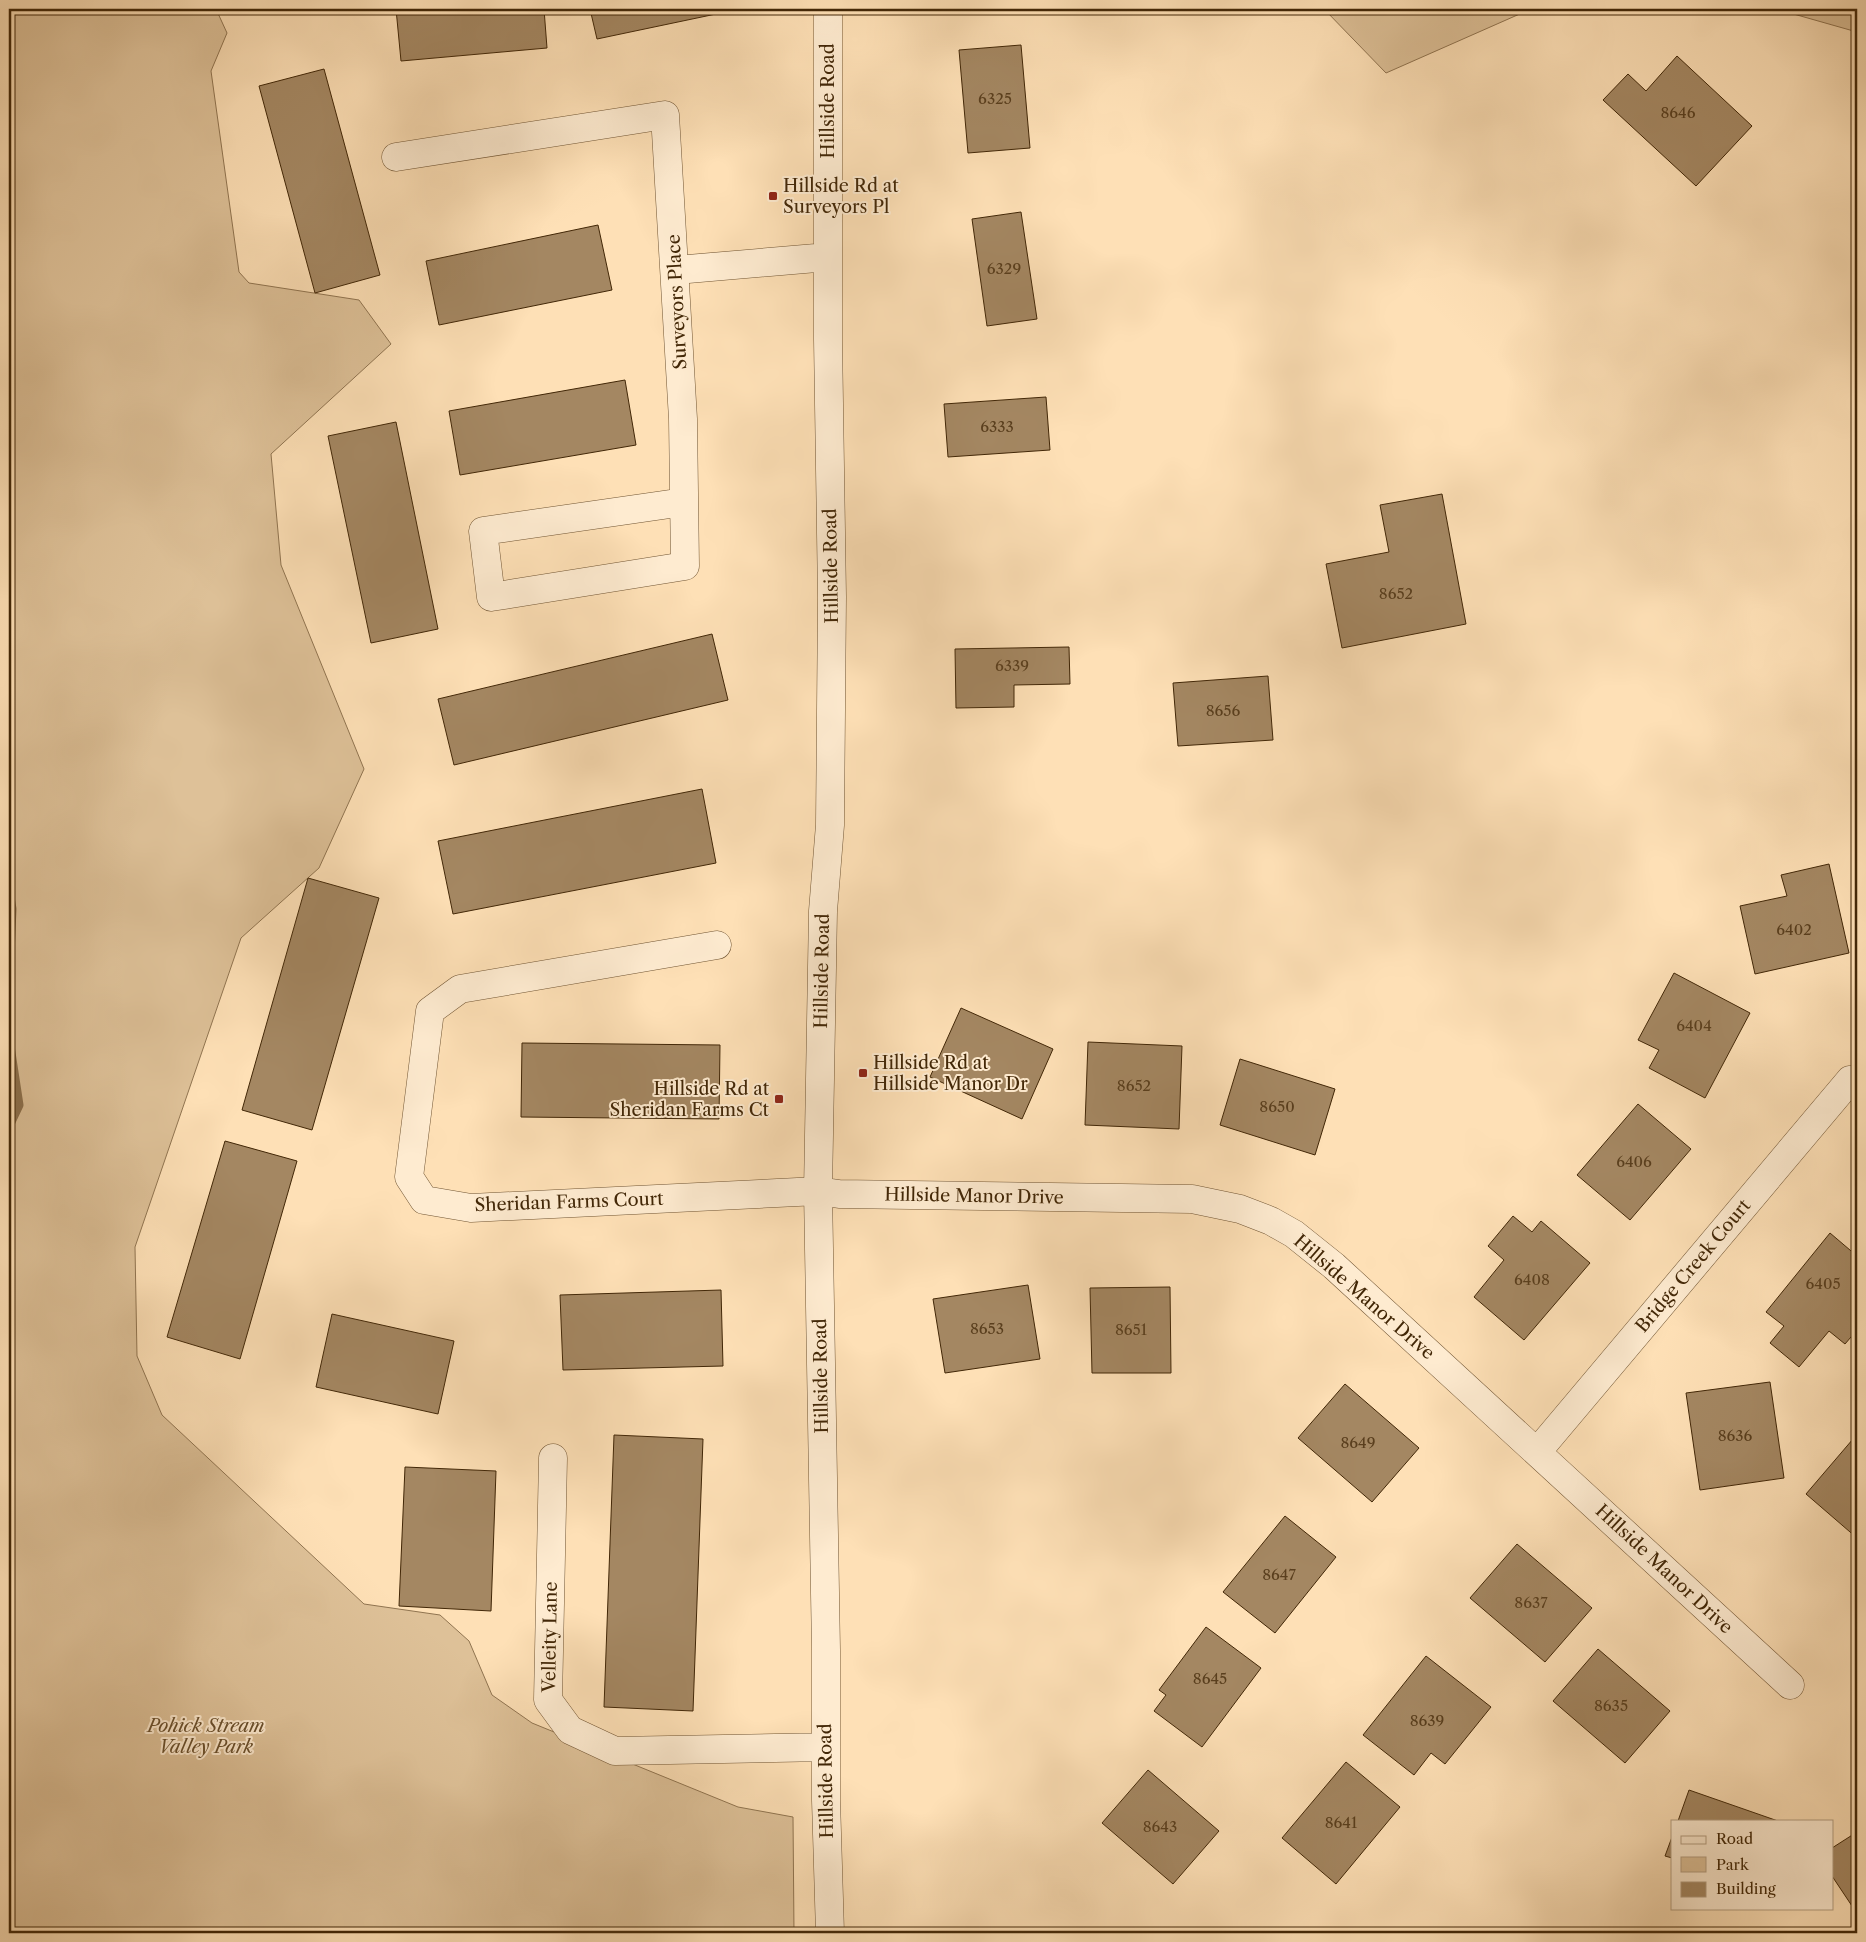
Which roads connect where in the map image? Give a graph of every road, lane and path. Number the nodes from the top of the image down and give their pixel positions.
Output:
1 (828, 9) edge
2 (396, 157) dead end
3 (828, 257) junction
4 (676, 270) junction
5 (684, 502) junction
6 (717, 945) dead end
7 (1850, 1080) dead end
8 (818, 1191) junction
9 (1537, 1452) junction
10 (553, 1458) dead end
11 (1790, 1685) dead end
12 (826, 1747) junction
13 (830, 1933) edge

1 - 3 street, Hillside Road
2 - 4 street, Surveyors Place
3 - 4 street
3 - 8 street, Hillside Road
4 - 5 street, Surveyors Place
5 - 5 street, Surveyors Place
6 - 8 street, Sheridan Farms Court
7 - 9 street, Bridge Creek Court
8 - 9 street, Hillside Manor Drive
8 - 12 street, Hillside Road
9 - 11 street, Hillside Manor Drive
10 - 12 street, Velleity Lane
12 - 13 street, Hillside Road

